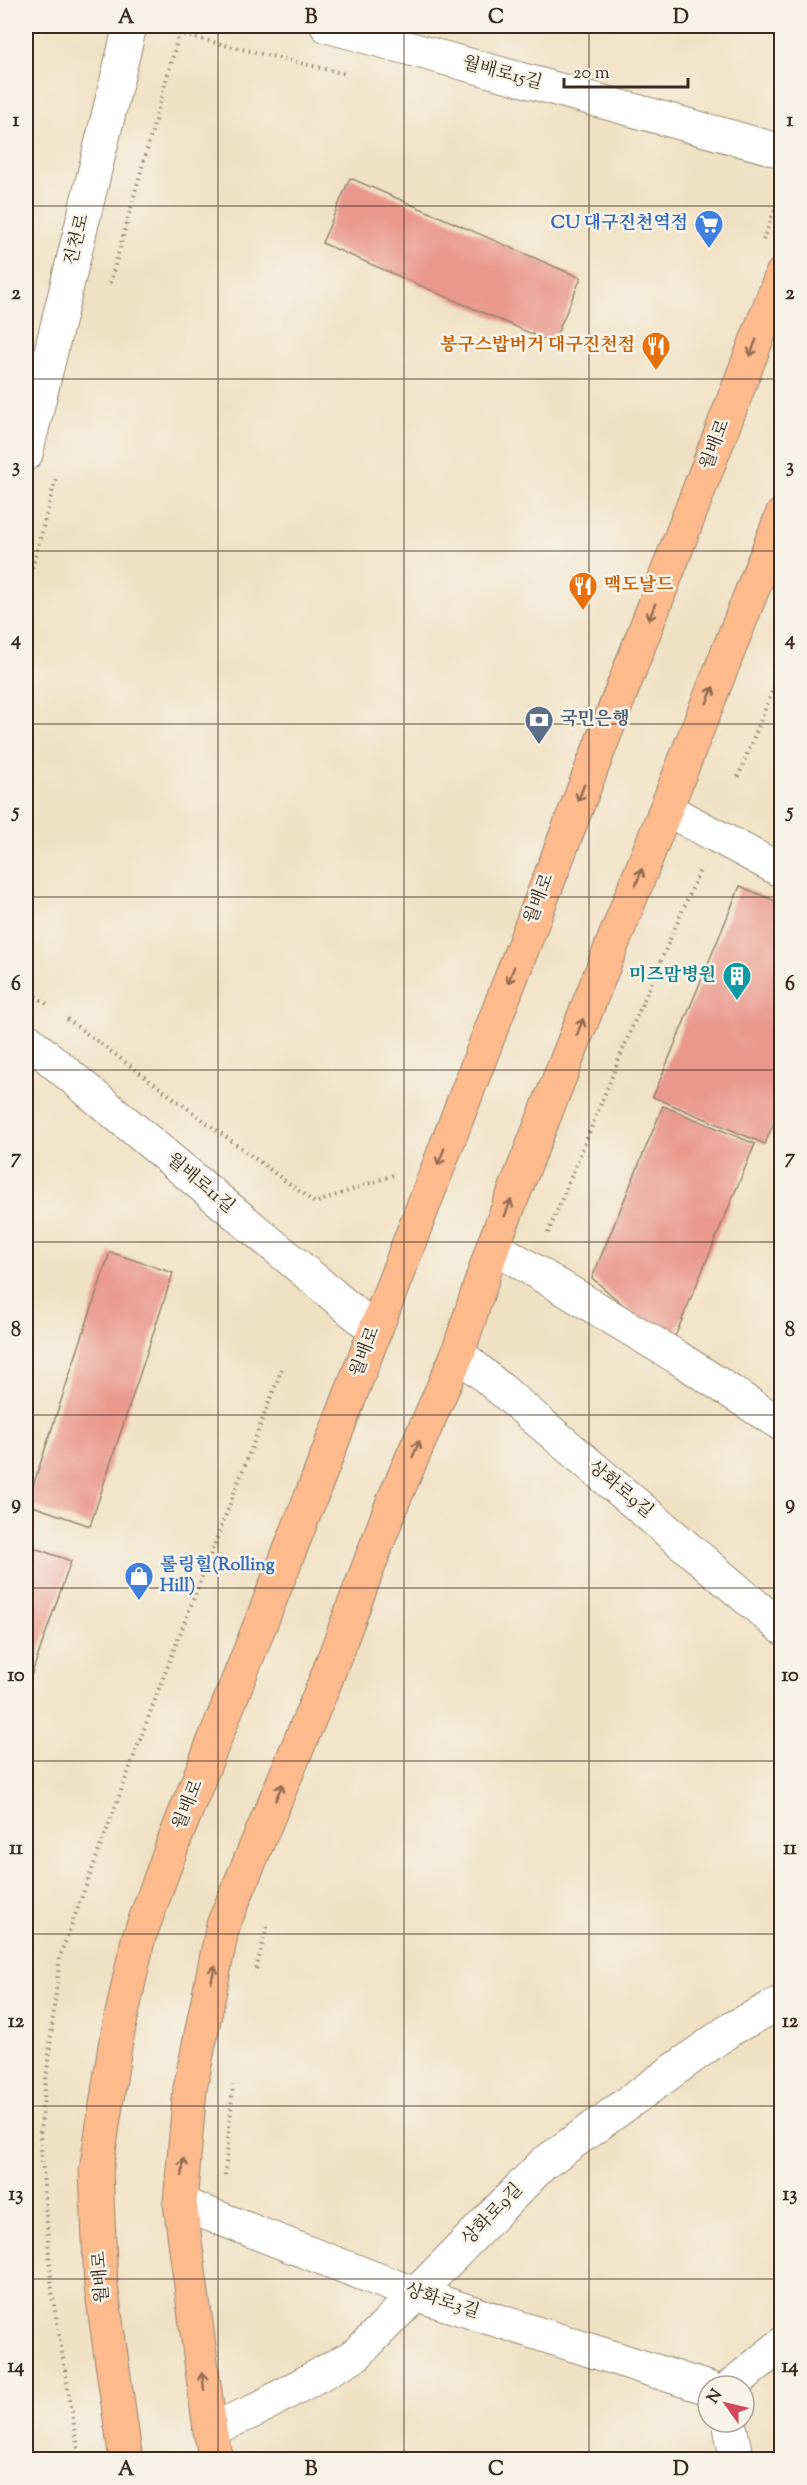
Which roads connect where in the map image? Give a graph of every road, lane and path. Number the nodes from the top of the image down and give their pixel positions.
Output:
1 (130, 26) edge
2 (327, 26) edge
3 (352, 76) dead end
4 (782, 151) edge
5 (782, 274) edge
6 (110, 284) dead end
7 (26, 454) edge
8 (57, 477) dead end
9 (782, 515) edge
10 (26, 591) edge
11 (782, 668) edge
12 (738, 777) dead end
13 (666, 809) junction
14 (702, 866) dead end
15 (782, 871) edge
16 (26, 989) edge
17 (54, 1010) dead end
18 (64, 1017) dead end
19 (26, 1039) edge
20 (362, 1187) dead end
21 (493, 1246) junction
22 (533, 1270) junction
23 (375, 1330) junction
24 (458, 1353) junction
25 (782, 1425) edge
26 (782, 1628) edge
27 (782, 2002) edge
28 (180, 2204) junction
29 (415, 2294) junction
30 (782, 2344) edge
31 (746, 2374) edge
32 (696, 2384) edge
33 (732, 2434) edge
34 (213, 2445) edge
35 (267, 2452) dead end
36 (126, 2460) edge
37 (268, 2460) edge
38 (737, 2460) edge

1 - 7 street, 진천로
2 - 4 street, 월배로15길
3 - 6 path
5 -> 23 main road, 월배로
8 - 10 path
13 -> 9 main road
11 - 12 path
13 - 15 street
21 -> 13 main road
14 - 22 path
16 - 17 path
18 - 20 path
19 - 23 street, 월배로11길
21 - 22 street
21 - 24 main road
22 - 25 street
23 - 36 main road, 월배로
24 - 26 street, 상화로9길
28 -> 24 main road
27 - 29 street, 상화로9길
28 - 29 street, 상화로3길
34 -> 28 main road
29 - 32 street, 상화로3길
29 - 34 street, 상화로9길
30 - 31 street
33 - 38 street
35 - 37 path

